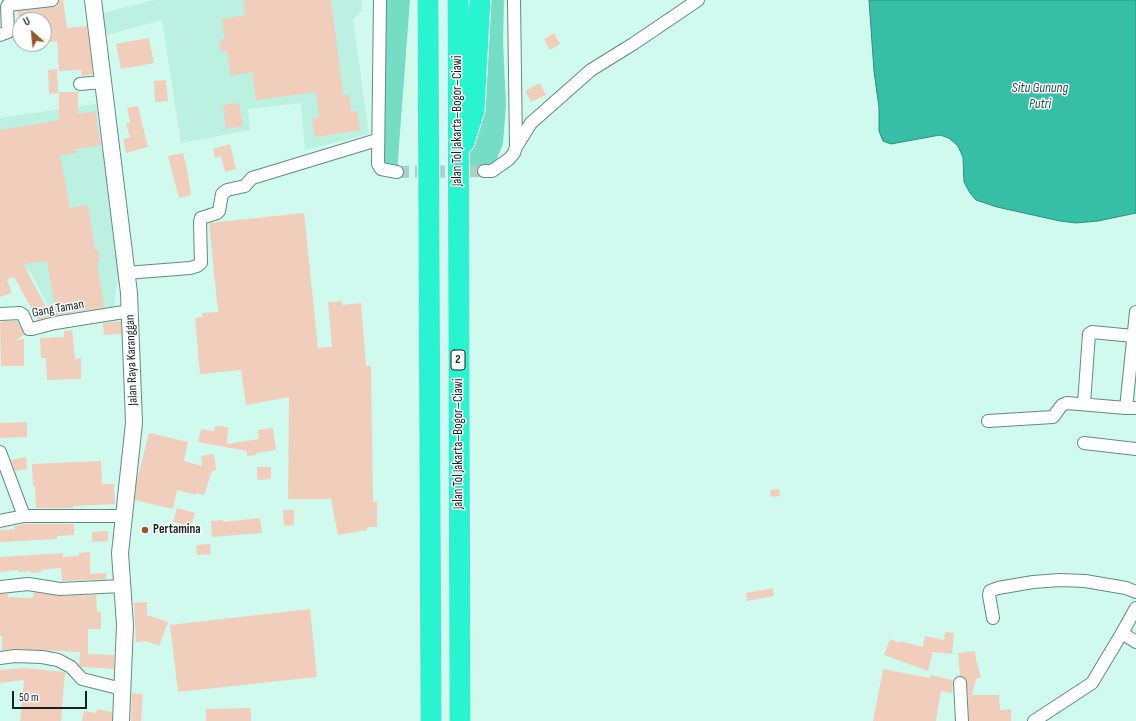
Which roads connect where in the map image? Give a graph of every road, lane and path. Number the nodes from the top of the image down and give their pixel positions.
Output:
1 (52, 0) edge
2 (93, 0) edge
3 (380, 0) edge
4 (428, 0) edge
5 (458, 0) edge
6 (480, 0) edge
7 (514, 0) edge
8 (698, 0) edge
9 (0, 35) edge
10 (103, 82) junction
11 (80, 84) dead end
12 (377, 140) junction
13 (516, 147) junction
14 (458, 165) junction
15 (484, 171) tunnel mouth
16 (397, 172) tunnel mouth
17 (126, 273) junction
18 (130, 311) junction
19 (1136, 312) edge
20 (0, 314) edge
21 (1133, 336) junction
22 (1084, 404) junction
23 (1131, 408) edge
24 (988, 421) dead end
25 (1084, 443) dead end
26 (1136, 449) edge
27 (0, 452) edge
28 (24, 516) junction
29 (125, 516) junction
30 (0, 521) edge
31 (122, 586) junction
32 (0, 587) edge
33 (1136, 592) edge
34 (1136, 608) edge
35 (993, 618) dead end
36 (1122, 633) junction
37 (1136, 642) edge
38 (0, 658) edge
39 (960, 683) dead end
40 (122, 689) junction
41 (121, 721) edge
42 (431, 721) edge
43 (460, 721) edge
44 (962, 721) edge
45 (1034, 721) edge

1 - 9 street
2 - 10 street, Jalan Raya Karanggan
3 - 12 street
4 - 42 highway
5 - 14 highway, Jalan Tol Jakarta–Bogor–Ciawi / 2
6 - 14 highway
7 - 13 street
8 - 13 street
10 - 11 street
10 - 17 street, Jalan Raya Karanggan
12 - 16 street
12 - 17 street
13 - 15 street
14 - 43 highway, Jalan Tol Jakarta–Bogor–Ciawi / 2
17 - 18 street, Jalan Raya Karanggan
18 - 20 street, Gang Taman
18 - 29 street, Jalan Raya Karanggan
19 - 21 street
21 - 22 street
21 - 23 street
22 - 23 street
22 - 24 street
25 - 26 street
27 - 28 street
28 - 29 street
28 - 30 street
29 - 31 street, Jalan Raya Karanggan
31 - 32 street
31 - 40 street, Jalan Raya Karanggan
33 - 35 street
34 - 36 street
36 - 37 street
36 - 45 street
38 - 40 street
39 - 44 street
40 - 41 street, Jalan Raya Karanggan

